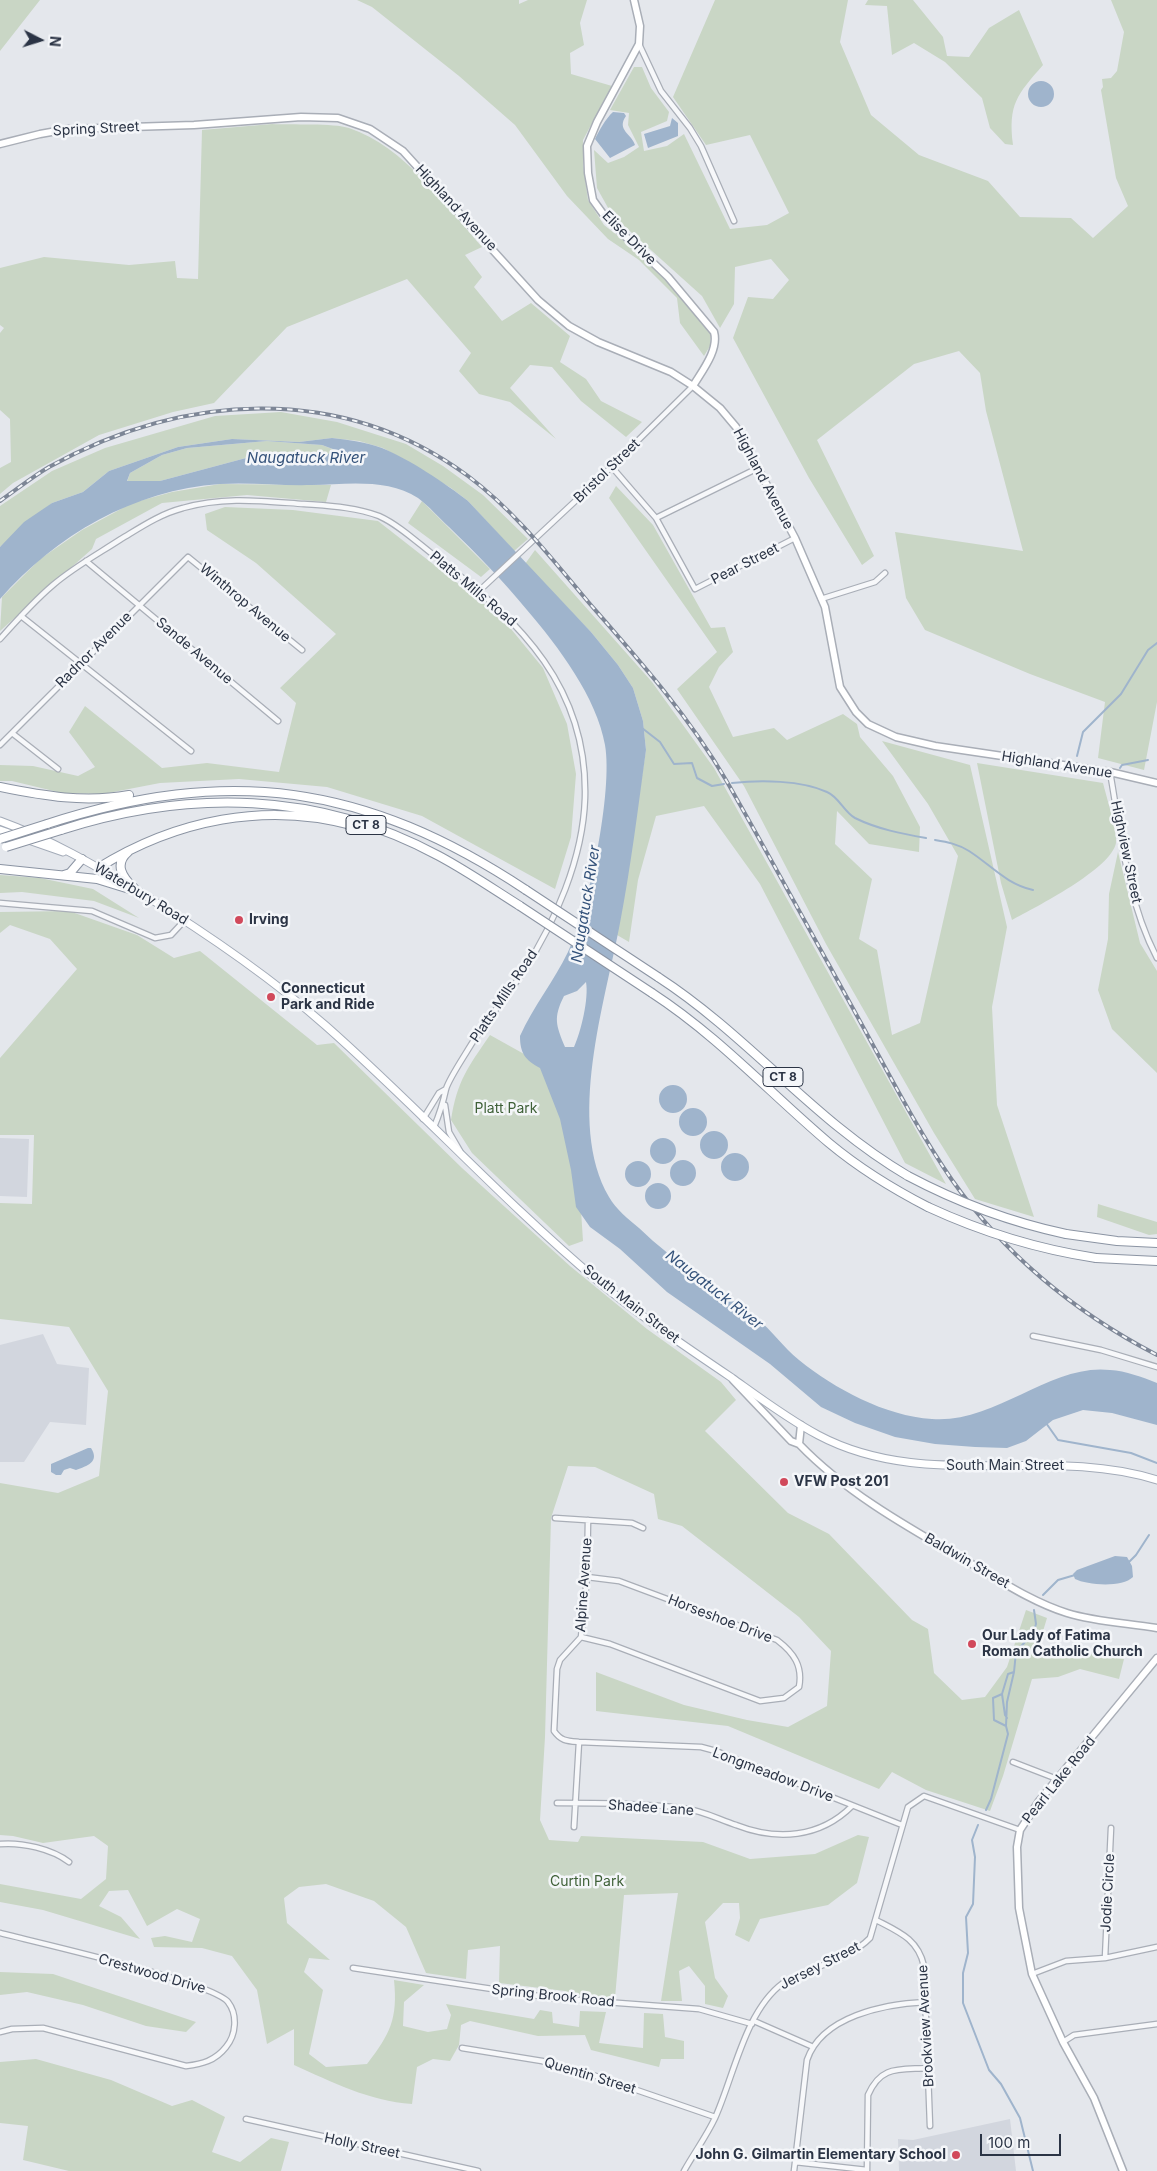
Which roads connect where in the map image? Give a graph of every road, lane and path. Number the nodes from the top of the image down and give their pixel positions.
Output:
1 (634, 0) edge
2 (639, 44) junction
3 (194, 125) joint
4 (0, 144) edge
5 (734, 221) dead end
6 (715, 338) joint
7 (693, 386) junction
8 (611, 466) junction
9 (756, 469) junction
10 (656, 518) junction
11 (794, 538) junction
12 (188, 556) joint
13 (86, 561) junction
14 (885, 573) dead end
15 (479, 591) junction
16 (821, 599) junction
17 (139, 605) junction
18 (21, 616) junction
19 (0, 639) edge
20 (302, 650) dead end
21 (80, 664) junction
22 (278, 721) dead end
23 (12, 733) junction
24 (0, 745) edge
25 (191, 751) dead end
26 (58, 769) dead end
27 (1110, 772) junction
28 (1157, 783) edge
29 (0, 787) edge
30 (192, 792) junction
31 (0, 822) edge
32 (0, 830) edge
33 (0, 839) edge
34 (139, 845) junction
35 (421, 847) junction
36 (3, 848) edge
37 (82, 859) junction
38 (98, 868) junction
39 (0, 869) edge
40 (62, 875) junction
41 (139, 892) junction
42 (0, 903) edge
43 (185, 920) junction
44 (199, 929) joint
45 (1157, 958) edge
46 (446, 1089) junction
47 (446, 1099) junction
48 (423, 1119) junction
49 (433, 1128) junction
50 (461, 1155) junction
51 (1157, 1243) edge
52 (1157, 1262) edge
53 (1033, 1336) dead end
54 (1157, 1367) edge
55 (733, 1379) junction
56 (801, 1425) junction
57 (799, 1444) junction
58 (1157, 1480) edge
59 (555, 1518) dead end
60 (588, 1520) junction
61 (643, 1528) dead end
62 (587, 1577) junction
63 (1157, 1628) edge
64 (581, 1636) junction
65 (1157, 1658) edge
66 (554, 1731) joint
67 (579, 1742) junction
68 (1013, 1762) dead end
69 (1057, 1779) junction
70 (557, 1803) dead end
71 (576, 1803) junction
72 (852, 1806) junction
73 (902, 1825) junction
74 (574, 1827) dead end
75 (1111, 1828) dead end
76 (1020, 1830) junction
77 (0, 1844) edge
78 (70, 1862) dead end
79 (876, 1920) junction
80 (0, 1933) edge
81 (1157, 1947) edge
82 (1105, 1958) junction
83 (354, 1968) dead end
84 (1032, 1974) junction
85 (926, 2002) junction
86 (753, 2023) junction
87 (1157, 2024) edge
88 (0, 2032) edge
89 (1063, 2042) junction
90 (811, 2046) junction
91 (462, 2048) dead end
92 (928, 2068) junction
93 (715, 2117) junction
94 (246, 2119) dead end
95 (930, 2126) dead end
96 (795, 2162) junction
97 (478, 2171) edge
98 (684, 2171) edge
99 (794, 2171) edge
100 (867, 2171) edge
101 (1123, 2171) edge

1 - 2 main road
2 - 5 street
2 - 6 main road, Elise Drive
3 - 4 main road, Spring Street
3 - 7 main road, Highland Avenue
6 - 7 main road, Bristol Street
7 - 8 street, Bristol Street
7 - 9 main road, Highland Avenue
8 - 10 street
8 - 15 street, Bristol Street
9 - 10 street
9 - 11 main road, Highland Avenue
10 - 11 street, Pear Street
11 - 16 main road, Highland Avenue
12 - 17 street, Radnor Avenue
12 - 20 street, Winthrop Avenue
13 - 15 street, Platts Mills Road
13 - 17 street, Sande Avenue
13 - 18 street, Platts Mills Road
14 - 16 street
15 - 46 street, Platts Mills Road
16 - 27 main road, Highland Avenue
17 - 21 street, Radnor Avenue
17 - 22 street, Sande Avenue
18 - 19 street, Platts Mills Road
18 - 21 street
21 - 23 street, Radnor Avenue
21 - 25 street
23 - 24 street, Radnor Avenue
23 - 26 street
27 - 28 main road, Highland Avenue
27 - 45 street, Highview Street
29 - 30 highway
30 - 33 highway, CT 8, bridge
30 - 51 highway, CT 8, bridge
31 - 37 main road, Waterbury Road
32 - 37 main road, Waterbury Road
34 - 35 highway
34 - 38 highway
34 - 41 highway
35 - 36 highway, CT 8, bridge
35 - 52 highway, CT 8, bridge
37 - 38 main road, Waterbury Road
37 - 40 highway
38 - 41 main road, Waterbury Road
39 - 40 highway
40 - 41 highway
41 - 43 main road, Waterbury Road
42 - 43 street
43 - 44 main road, Waterbury Road
44 - 48 main road, South Main Street
46 - 47 street, Platts Mills Road
46 - 48 street, Platts Mills Road
47 - 49 street, Platts Mills Road
47 - 50 street, Platts Mills Road
48 - 49 main road, South Main Street
49 - 50 main road, South Main Street
50 - 55 main road, South Main Street
53 - 54 street
55 - 56 main road, South Main Street
55 - 57 main road, Baldwin Street
56 - 57 main road
56 - 58 main road, South Main Street
57 - 63 main road, Baldwin Street
59 - 60 street
60 - 61 street
60 - 62 street, Alpine Avenue
62 - 64 street, Alpine Avenue
62 - 64 street, Horseshoe Drive
64 - 66 street, Alpine Avenue
65 - 69 main road, Pearl Lake Road
66 - 67 street, Longmeadow Drive
67 - 71 street
67 - 72 street, Longmeadow Drive
68 - 69 street
69 - 76 main road, Pearl Lake Road
70 - 71 street, Shadee Lane
71 - 72 street, Shadee Lane
71 - 74 street
72 - 73 street, Longmeadow Drive
73 - 76 street, Jersey Street
73 - 79 street, Jersey Street
75 - 82 street, Jodie Circle
76 - 84 main road, Pearl Lake Road
77 - 78 street
79 - 85 street, Brookview Avenue
79 - 86 street, Jersey Street
80 - 88 street, Crestwood Drive
81 - 82 street
82 - 84 street
83 - 86 street, Spring Brook Road
84 - 89 main road, Pearl Lake Road
85 - 90 street
85 - 92 street, Brookview Avenue
86 - 90 street, Spring Brook Road
86 - 93 street, Jersey Street
87 - 89 street
89 - 101 main road, Pearl Lake Road
90 - 96 street
91 - 93 street, Quentin Street
92 - 95 street, Brookview Avenue
92 - 100 street
93 - 98 street, Jersey Street
94 - 97 street, Holly Street
96 - 99 street
96 - 100 street

